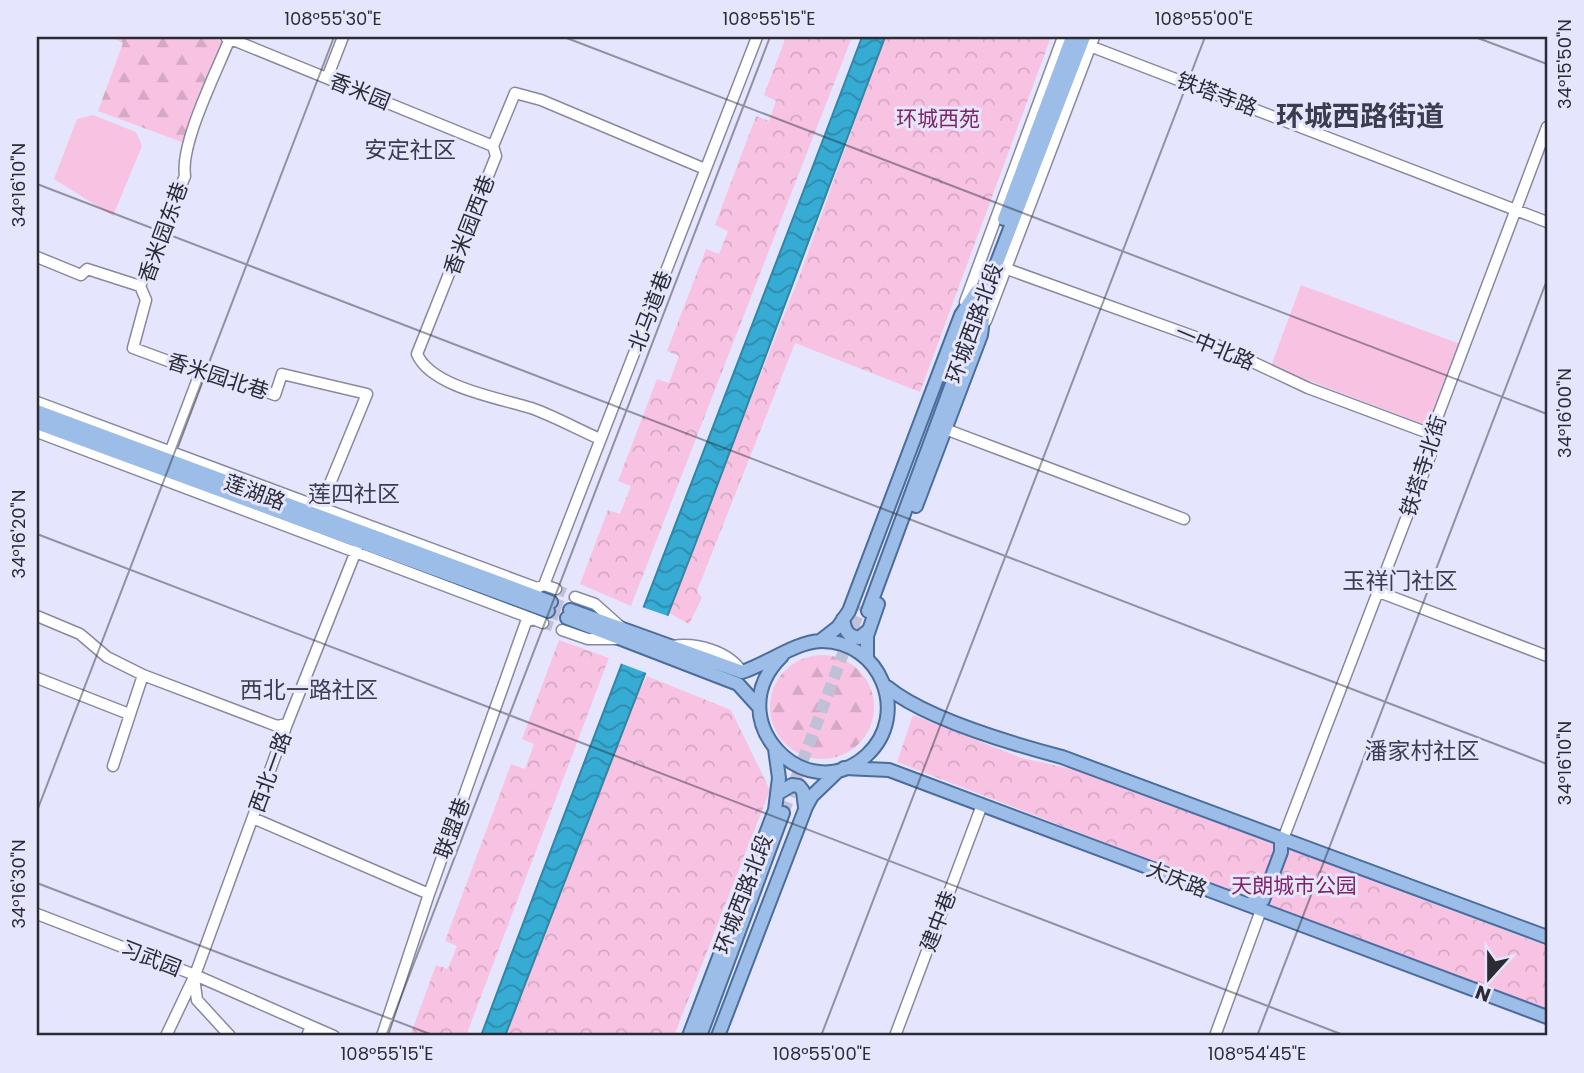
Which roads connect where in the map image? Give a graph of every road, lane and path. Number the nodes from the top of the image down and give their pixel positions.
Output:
1 (343, 37) edge
2 (757, 37) edge
3 (1063, 37) edge
4 (228, 38) edge
5 (1085, 40) edge
6 (327, 78) junction
7 (1547, 127) edge
8 (493, 146) junction
9 (705, 169) junction
10 (1517, 210) junction
11 (1547, 222) edge
12 (37, 257) edge
13 (1001, 267) junction
14 (140, 286) junction
15 (982, 289) junction
16 (961, 315) junction
17 (981, 335) junction
18 (134, 348) joint
19 (200, 373) junction
20 (37, 402) edge
21 (37, 411) edge
22 (37, 423) edge
23 (945, 429) junction
24 (37, 432) edge
25 (1431, 434) junction
26 (600, 439) junction
27 (169, 456) junction
28 (319, 511) junction
29 (1184, 519) dead end
30 (359, 542) junction
31 (544, 585) junction
32 (556, 589) tunnel mouth
33 (1379, 592) junction
34 (575, 597) tunnel mouth
35 (864, 608) tunnel mouth
36 (540, 615) junction
37 (37, 616) edge
38 (566, 619) tunnel mouth
39 (843, 620) junction
40 (869, 630) junction
41 (622, 634) junction
42 (820, 641) junction
43 (782, 656) junction
44 (1547, 656) edge
45 (867, 658) junction
46 (143, 676) junction
47 (734, 676) junction
48 (37, 678) edge
49 (887, 687) junction
50 (758, 706) junction
51 (129, 714) junction
52 (288, 724) junction
53 (775, 749) junction
54 (113, 766) dead end
55 (841, 769) junction
56 (777, 794) junction
57 (982, 805) junction
58 (806, 807) junction
59 (253, 818) junction
60 (1286, 840) junction
61 (429, 894) junction
62 (1241, 903) junction
63 (1267, 913) junction
64 (37, 914) edge
65 (1547, 937) edge
66 (195, 975) junction
67 (1547, 1017) edge
68 (309, 1031) edge
69 (166, 1036) edge
70 (230, 1036) edge
71 (334, 1036) edge
72 (382, 1036) edge
73 (689, 1036) edge
74 (700, 1036) edge
75 (708, 1036) edge
76 (718, 1036) edge
77 (895, 1036) edge
78 (1215, 1036) edge

1 - 6 street
2 - 9 street, 北马道巷
3 - 16 street
4 - 6 street, 香米园
4 - 14 street, 香米园东巷
5 - 10 street, 铁塔寺路
5 - 13 main road, 环城西路北段
5 - 15 main road, 环城西路北段
6 - 8 street, 香米园
7 - 10 street, 铁塔寺北街
8 - 9 street, 香米园西巷
8 - 26 street, 香米园西巷
9 - 26 street, 北马道巷
10 - 11 street, 铁塔寺路
10 - 25 street, 铁塔寺北街
12 - 14 street
13 - 15 main road, 环城西路北段
13 - 17 street
13 - 25 street, 一中北路
14 - 18 street, 香米园东巷
15 - 16 main road
15 - 17 main road
15 - 35 main road, 环城西路北段
16 - 39 main road
17 - 23 main road
18 - 19 street, 香米园北巷
19 - 27 street
19 - 28 street, 香米园北巷
20 - 27 street
21 - 27 main road, 莲湖路
22 - 30 main road, 莲湖路
23 - 29 street
23 - 40 main road
24 - 30 street
25 - 33 street, 铁塔寺北街
26 - 31 street, 北马道巷
27 - 28 main road, 莲湖路
28 - 30 main road, 莲湖路
28 - 31 street
30 - 36 main road, 莲湖路
30 - 36 street
30 - 52 street, 西北一路
31 - 32 street
33 - 44 street
33 - 60 street, 铁塔寺北街
34 - 41 street
36 - 61 street, 联盟巷
37 - 46 street
38 - 41 main road
39 - 40 main road
39 - 42 main road
40 - 45 main road
41 - 47 main road
42 - 43 main road
42 - 45 main road
43 - 47 main road
43 - 50 main road
45 - 49 main road
46 - 51 street
46 - 52 street
47 - 50 main road
48 - 51 street
49 - 55 main road
49 - 60 main road
50 - 53 main road
51 - 54 street
52 - 59 street, 西北一路
53 - 55 main road
53 - 56 main road, 环城西路北段
55 - 57 main road, 大庆路
55 - 58 main road, 环城西路北段
56 - 58 main road
56 - 73 main road, 环城西路北段
57 - 62 main road, 大庆路
57 - 77 street, 建中巷
58 - 76 main road, 环城西路北段
59 - 61 street
59 - 66 street, 西北一路
60 - 62 main road
60 - 63 main road
60 - 65 main road
61 - 72 street, 联盟巷
62 - 63 main road, 大庆路
63 - 67 main road, 大庆路
63 - 78 street
64 - 66 street, 习武园
66 - 68 street
66 - 69 street, 西北一路
66 - 70 street, 习武园
68 - 71 street
74 - 75 main road, 环城西路北段

